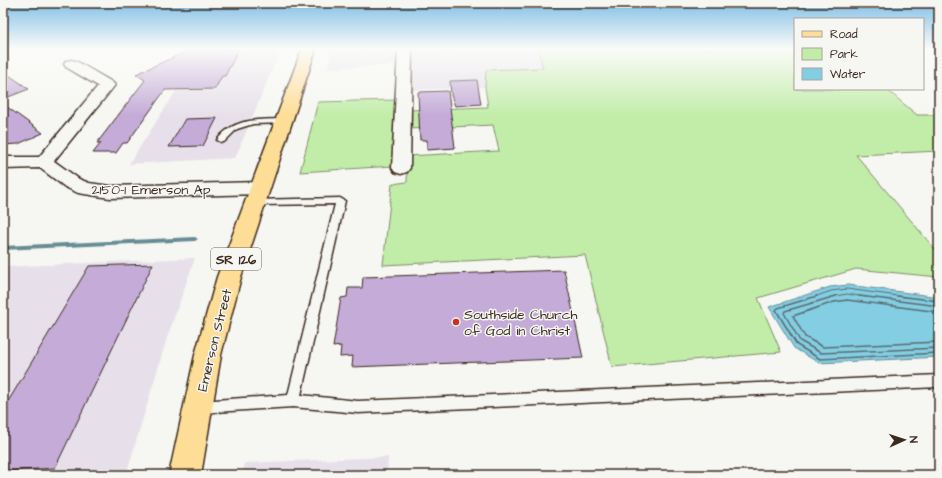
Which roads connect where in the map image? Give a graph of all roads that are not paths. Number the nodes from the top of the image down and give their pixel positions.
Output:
1 (84, 71) edge
2 (301, 71) edge
3 (404, 71) edge
4 (284, 121) junction
5 (221, 140) dead end
6 (44, 162) junction
7 (3, 163) edge
8 (401, 168) dead end
9 (258, 195) junction
10 (939, 381) edge
11 (294, 401) junction
12 (198, 407) junction
13 (185, 475) edge

1 - 6 street
2 - 4 main road, Emerson Street / SR 126
3 - 8 street
4 - 5 lane
4 - 9 main road, Emerson Street / SR 126
6 - 7 street
6 - 9 street, 2150-1 Emerson Ap
9 - 11 lane
9 - 12 main road, Emerson Street / SR 126
10 - 11 lane
11 - 12 lane
12 - 13 main road, Emerson Street / SR 126

